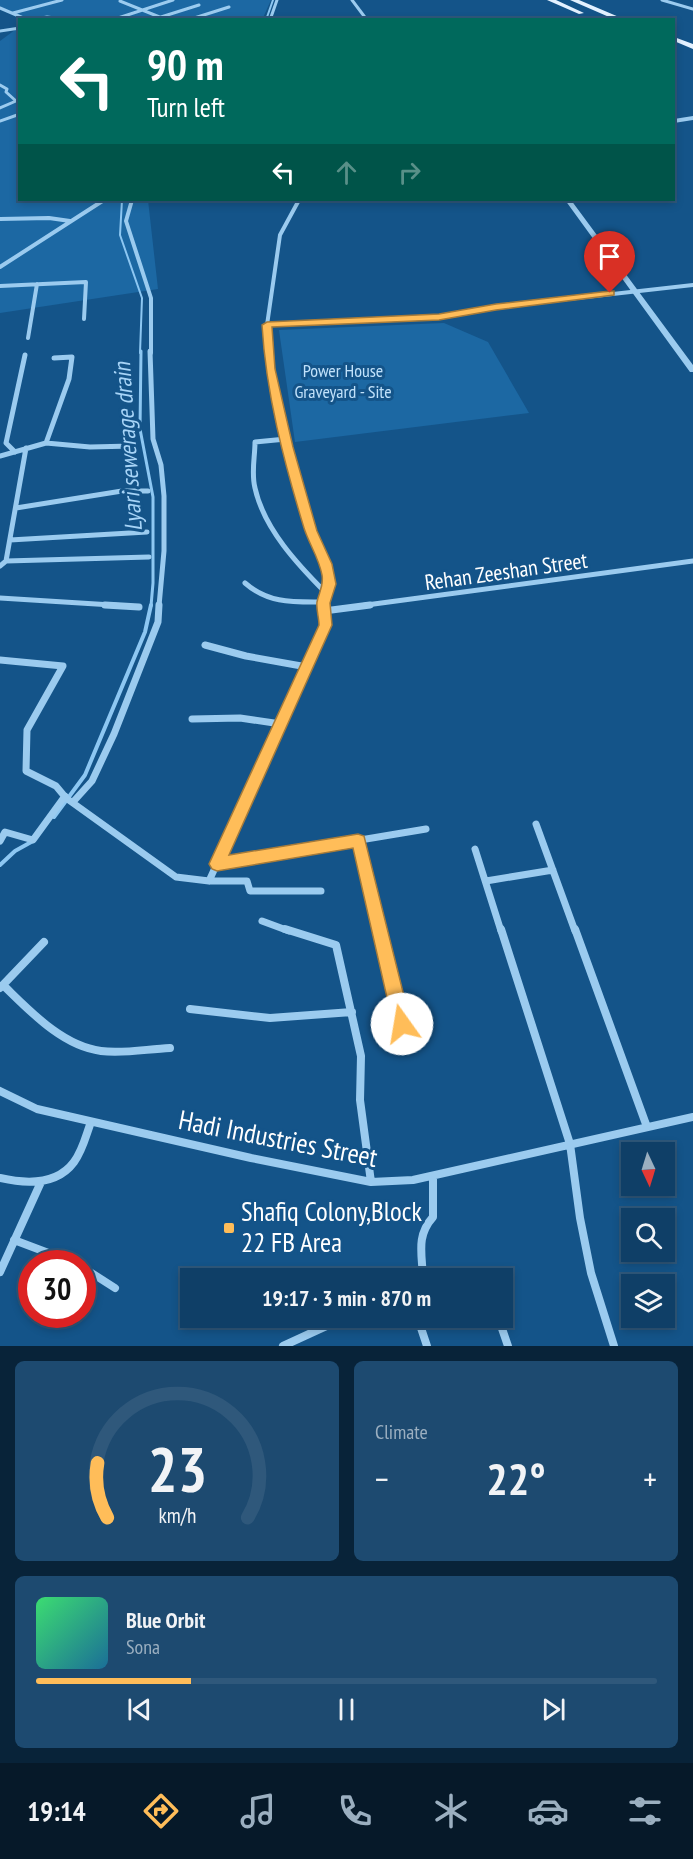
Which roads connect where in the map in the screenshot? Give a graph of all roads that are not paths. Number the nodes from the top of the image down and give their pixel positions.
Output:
1 (62, 0) edge
2 (173, 0) edge
3 (277, 0) edge
4 (352, 0) edge
5 (550, 0) edge
6 (573, 0) edge
7 (662, 0) edge
8 (120, 1) edge
9 (199, 5) dead end
10 (229, 6) dead end
11 (0, 8) edge
12 (693, 9) edge
13 (142, 10) junction
14 (11, 13) junction
15 (0, 14) edge
16 (589, 16) dead end
17 (161, 17) joint
18 (24, 18) edge
19 (118, 18) edge
20 (194, 18) edge
21 (271, 18) edge
22 (366, 18) edge
23 (618, 18) edge
24 (18, 28) edge
25 (0, 31) edge
26 (675, 39) edge
27 (693, 47) edge
28 (0, 85) edge
29 (7, 90) junction
30 (0, 92) edge
31 (0, 108) edge
32 (18, 115) edge
33 (693, 118) edge
34 (0, 121) edge
35 (675, 121) edge
36 (102, 201) edge
37 (132, 201) edge
38 (298, 201) edge
39 (569, 201) edge
40 (0, 219) edge
41 (70, 221) junction
42 (0, 267) edge
43 (37, 284) junction
44 (693, 285) edge
45 (0, 286) edge
46 (633, 291) junction
47 (84, 319) dead end
48 (267, 325) junction
49 (28, 338) dead end
50 (25, 355) dead end
51 (54, 358) dead end
52 (693, 370) edge
53 (286, 439) junction
54 (46, 442) junction
55 (132, 446) dead end
56 (26, 448) junction
57 (15, 452) junction
58 (0, 456) edge
59 (148, 490) dead end
60 (16, 508) junction
61 (147, 532) dead end
62 (10, 540) junction
63 (149, 557) dead end
64 (6, 561) junction
65 (693, 561) edge
66 (0, 566) edge
67 (244, 583) dead end
68 (327, 594) junction
69 (0, 598) edge
70 (324, 603) junction
71 (139, 607) dead end
72 (324, 611) junction
73 (205, 645) dead end
74 (0, 660) edge
75 (306, 667) junction
76 (192, 719) dead end
77 (281, 724) junction
78 (69, 799) junction
79 (536, 824) dead end
80 (426, 829) dead end
81 (358, 840) junction
82 (0, 841) edge
83 (476, 849) dead end
84 (217, 864) junction
85 (553, 870) junction
86 (209, 881) junction
87 (486, 881) junction
88 (321, 891) dead end
89 (262, 921) dead end
90 (44, 942) dead end
91 (1, 987) edge
92 (190, 1009) dead end
93 (351, 1012) junction
94 (402, 1024) dead end
95 (171, 1048) dead end
96 (0, 1091) edge
97 (693, 1117) edge
98 (91, 1122) junction
99 (647, 1127) junction
100 (570, 1144) junction
101 (434, 1176) junction
102 (0, 1178) edge
103 (41, 1182) junction
104 (371, 1182) junction
105 (14, 1240) junction
106 (41, 1250) edge
107 (423, 1268) edge
108 (0, 1272) edge
109 (96, 1276) edge
110 (115, 1288) dead end
111 (322, 1328) edge
112 (502, 1328) edge
113 (421, 1329) dead end
114 (283, 1346) edge
115 (427, 1346) edge
116 (508, 1346) edge
117 (614, 1346) edge

1 - 14 street
2 - 13 street
3 - 21 street
4 - 22 street
5 - 16 main road
6 - 23 main road
7 - 12 street
8 - 13 street
9 - 17 street
10 - 20 street
11 - 14 street
13 - 17 street
13 - 19 street
14 - 15 street
14 - 18 street
24 - 25 street
26 - 27 main road
28 - 29 street
29 - 30 street
29 - 31 street
32 - 34 street
33 - 35 street
36 - 41 street
37 - 78 street
38 - 48 street
39 - 46 street
40 - 41 street
41 - 42 street
43 - 45 street
43 - 47 street
43 - 49 street
44 - 46 street
46 - 48 street
46 - 52 street
48 - 53 street
50 - 57 street
51 - 54 street
53 - 68 street
53 - 68 street
54 - 55 street
54 - 56 street
56 - 57 street
56 - 60 street
57 - 58 street
59 - 60 street
60 - 62 street
61 - 62 street
62 - 64 street
63 - 64 street
64 - 66 street
65 - 72 street, Rehan Zeeshan Street
67 - 70 street
68 - 70 street
69 - 71 street
70 - 72 street
72 - 75 street
73 - 75 street
74 - 78 street
75 - 77 street
76 - 77 street
77 - 84 street
78 - 82 street
78 - 86 street
79 - 85 street
80 - 81 street
81 - 84 street
81 - 94 street
83 - 87 street
84 - 86 street
85 - 87 street
85 - 99 street
86 - 88 street
87 - 100 street
89 - 93 street
90 - 91 street
91 - 95 street
92 - 93 street
93 - 104 street
96 - 98 street, Hadi Industries Street
97 - 99 street, Hadi Industries Street
98 - 103 street
98 - 104 street, Hadi Industries Street
99 - 100 street, Hadi Industries Street
100 - 101 street, Hadi Industries Street
100 - 117 street
101 - 104 street, Hadi Industries Street
101 - 107 street
102 - 103 street
103 - 105 street
105 - 106 street
105 - 108 street
109 - 110 street
111 - 114 street
112 - 116 street
113 - 115 street

